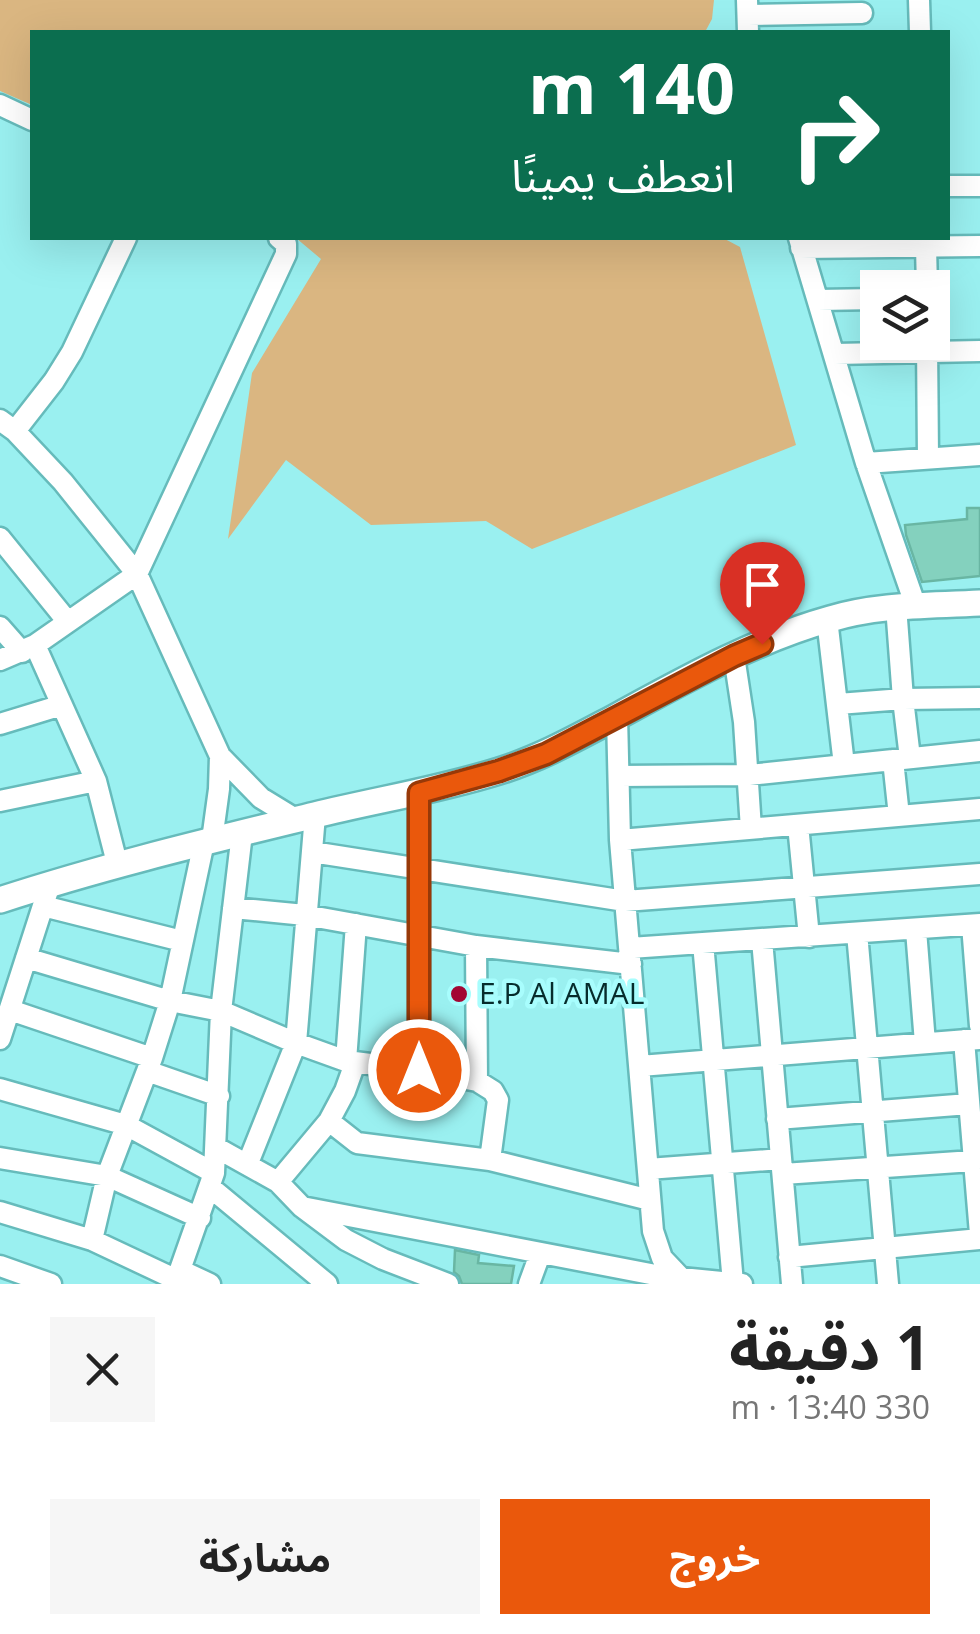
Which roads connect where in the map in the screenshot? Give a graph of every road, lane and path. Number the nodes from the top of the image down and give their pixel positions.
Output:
1 (919, 0) edge
2 (862, 15) edge
3 (748, 16) edge
4 (806, 16) edge
5 (920, 30) edge
6 (0, 105) edge
7 (30, 119) edge
8 (950, 186) edge
9 (980, 186) edge
10 (125, 240) edge
11 (281, 240) edge
12 (800, 243) edge
13 (926, 246) junction
14 (980, 246) edge
15 (927, 270) edge
16 (860, 299) edge
17 (818, 300) junction
18 (950, 349) edge
19 (980, 351) edge
20 (860, 352) edge
21 (835, 354) junction
22 (928, 360) edge
23 (8, 426) edge
24 (980, 455) edge
25 (928, 458) junction
26 (866, 463) junction
27 (0, 538) edge
28 (137, 574) junction
29 (980, 603) edge
30 (906, 605) junction
31 (827, 619) junction
32 (68, 622) junction
33 (0, 627) edge
34 (28, 648) junction
35 (734, 656) junction
36 (0, 660) edge
37 (980, 698) edge
38 (903, 700) junction
39 (838, 704) junction
40 (62, 706) junction
41 (617, 716) junction
42 (0, 724) edge
43 (980, 751) edge
44 (220, 756) junction
45 (901, 759) junction
46 (844, 765) junction
47 (618, 776) junction
48 (749, 776) junction
49 (96, 781) junction
50 (419, 793) junction
51 (0, 802) edge
52 (980, 808) edge
53 (900, 816) junction
54 (306, 817) junction
55 (798, 825) junction
56 (751, 829) junction
57 (242, 833) junction
58 (620, 840) junction
59 (208, 841) junction
60 (312, 852) junction
61 (117, 863) junction
62 (420, 869) junction
63 (980, 874) edge
64 (804, 887) junction
65 (46, 895) junction
66 (0, 900) edge
67 (625, 901) junction
68 (233, 908) junction
69 (305, 915) junction
70 (356, 924) junction
71 (976, 924) edge
72 (916, 930) junction
73 (857, 933) junction
74 (420, 935) junction
75 (809, 937) junction
76 (762, 940) junction
77 (182, 941) junction
78 (703, 942) junction
79 (476, 946) junction
80 (631, 956) junction
81 (26, 958) junction
82 (170, 1001) junction
83 (10, 1010) junction
84 (221, 1011) junction
85 (975, 1035) edge
86 (0, 1038) edge
87 (296, 1043) junction
88 (926, 1043) junction
89 (866, 1047) junction
90 (772, 1056) junction
91 (712, 1061) junction
92 (351, 1062) junction
93 (149, 1065) junction
94 (640, 1066) junction
95 (419, 1070) junction
96 (478, 1081) junction
97 (0, 1089) edge
98 (218, 1096) junction
99 (968, 1104) junction
100 (873, 1112) junction
101 (778, 1120) junction
102 (329, 1121) junction
103 (126, 1125) junction
104 (217, 1148) junction
105 (975, 1148) edge
106 (0, 1158) edge
107 (490, 1160) junction
108 (248, 1163) junction
109 (722, 1164) junction
110 (782, 1167) junction
111 (877, 1168) junction
112 (648, 1169) junction
113 (108, 1176) junction
114 (213, 1180) junction
115 (278, 1182) junction
116 (650, 1200) junction
117 (302, 1207) junction
118 (0, 1212) edge
119 (200, 1218) junction
120 (980, 1236) edge
121 (92, 1240) junction
122 (884, 1248) junction
123 (540, 1254) junction
124 (789, 1258) junction
125 (0, 1266) edge
126 (177, 1278) edge
127 (692, 1280) edge
128 (734, 1283) edge
129 (51, 1284) edge
130 (210, 1284) edge
131 (327, 1284) edge
132 (448, 1284) edge
133 (529, 1284) edge
134 (742, 1284) edge
135 (792, 1284) edge
136 (888, 1284) edge

1 - 5 street
2 - 4 street
3 - 4 street
6 - 7 street
8 - 9 street
10 - 23 street
11 - 28 street
12 - 13 street
12 - 17 street
13 - 14 street
13 - 15 street
16 - 17 street
17 - 21 street
18 - 19 street
20 - 21 street
21 - 26 street
22 - 25 street
23 - 28 street
24 - 25 street
25 - 26 street
26 - 30 street
27 - 32 street
28 - 32 street
28 - 44 street
29 - 30 main road
30 - 31 main road
30 - 38 street
31 - 35 main road
31 - 39 street
32 - 34 street
33 - 34 street
34 - 36 street
34 - 40 street
35 - 41 main road
35 - 48 street
37 - 38 street
38 - 39 street
38 - 45 street
39 - 46 street
40 - 42 street
40 - 49 street
41 - 47 street
41 - 50 main road
43 - 45 street
44 - 54 street
44 - 59 street
45 - 46 street
45 - 53 street
46 - 48 street
47 - 48 street
47 - 58 street
48 - 56 street
49 - 51 street
49 - 61 street
50 - 54 main road
50 - 62 street
52 - 53 street
53 - 55 street
54 - 57 main road
54 - 60 street
55 - 56 street
55 - 64 street
56 - 58 street
57 - 59 main road
57 - 68 street
58 - 67 street
59 - 61 main road
59 - 77 street
60 - 62 street
60 - 69 street
61 - 65 main road
62 - 67 street
62 - 74 street
63 - 64 street
64 - 67 street
64 - 75 street
65 - 66 main road
65 - 77 street
65 - 81 street
67 - 80 street
68 - 69 street
68 - 84 street
69 - 70 street
69 - 87 street
70 - 74 street
70 - 92 street
71 - 72 street
71 - 85 street
72 - 73 street
72 - 88 street
73 - 75 street
73 - 89 street
74 - 79 street
74 - 95 street
75 - 76 street
76 - 78 street
76 - 90 street
77 - 82 street
78 - 80 street
78 - 91 street
79 - 80 street
79 - 96 street
80 - 94 street
81 - 82 street
81 - 83 street
82 - 84 street
82 - 93 street
83 - 86 street
83 - 93 street
84 - 87 street
84 - 98 street
85 - 88 street
85 - 99 street
87 - 92 street
87 - 108 street
88 - 89 street
89 - 90 street
89 - 100 street
90 - 91 street
90 - 101 street
91 - 94 street
91 - 109 street
92 - 95 street
92 - 102 street
93 - 98 street
93 - 103 street
94 - 112 street
95 - 96 street
96 - 107 street
97 - 103 street
98 - 104 street
99 - 100 street
99 - 105 street
100 - 101 street
100 - 111 street
101 - 110 street
102 - 107 street
102 - 115 street
103 - 113 street
103 - 114 street
104 - 108 street
104 - 114 street
105 - 111 street
105 - 120 street
106 - 113 street
107 - 116 street
108 - 115 street
109 - 110 street
109 - 112 street
109 - 128 street
110 - 111 street
110 - 124 street
111 - 122 street
112 - 116 street
113 - 119 street
113 - 121 street
114 - 119 street
114 - 131 street
115 - 117 street
116 - 127 street
117 - 123 street
117 - 132 street
118 - 121 street
119 - 126 street
120 - 122 street
121 - 126 street
122 - 124 street
122 - 136 street
123 - 127 street
123 - 133 street
124 - 135 street
125 - 129 street
126 - 130 street
127 - 128 street
128 - 134 street

